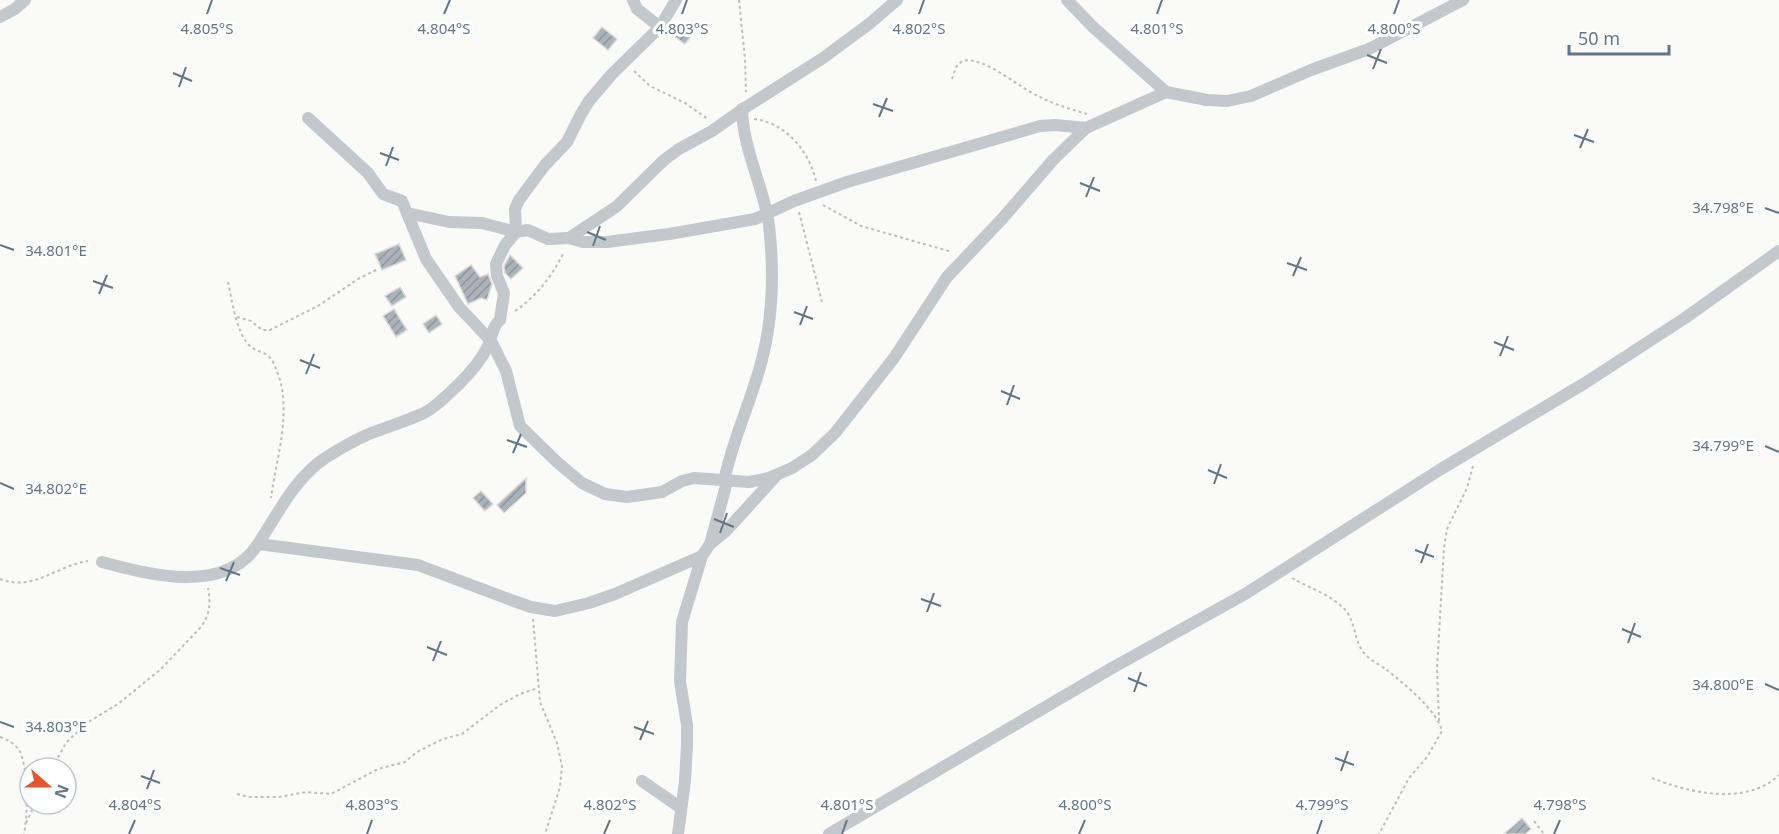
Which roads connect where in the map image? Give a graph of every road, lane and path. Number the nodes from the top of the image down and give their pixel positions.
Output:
1 (25, 0) edge
2 (633, 0) edge
3 (676, 0) edge
4 (739, 0) edge
5 (897, 0) edge
6 (1066, 0) edge
7 (1463, 0) edge
8 (0, 17) edge
9 (660, 27) junction
10 (626, 60) junction
11 (952, 79) dead end
12 (1166, 92) junction
13 (743, 111) junction
14 (308, 118) dead end
15 (1107, 119) junction
16 (718, 127) junction
17 (1086, 128) junction
18 (819, 193) junction
19 (800, 200) junction
20 (407, 213) junction
21 (767, 215) junction
22 (516, 232) junction
23 (570, 238) junction
24 (1779, 251) edge
25 (967, 255) junction
26 (376, 270) dead end
27 (228, 282) dead end
28 (822, 302) dead end
29 (237, 317) junction
30 (500, 320) junction
31 (491, 341) junction
32 (1480, 446) junction
33 (776, 475) junction
34 (725, 482) junction
35 (271, 522) junction
36 (259, 544) junction
37 (710, 544) junction
38 (702, 556) junction
39 (102, 562) joint
40 (1281, 571) junction
41 (213, 574) junction
42 (0, 579) edge
43 (531, 607) junction
44 (538, 688) junction
45 (1439, 721) junction
46 (0, 737) edge
47 (59, 756) edge
48 (1779, 775) edge
49 (1652, 777) dead end
50 (642, 781) dead end
51 (237, 794) dead end
52 (681, 808) junction
53 (30, 816) edge
54 (1534, 821) dead end
55 (26, 825) junction
56 (24, 834) edge
57 (545, 834) edge
58 (678, 834) edge
59 (829, 834) edge
60 (1379, 834) edge
61 (1544, 834) edge

1 - 8 street
2 - 9 street
3 - 9 street
4 - 13 path
5 - 13 street
6 - 12 street
7 - 12 street
9 - 10 street
10 - 16 path
10 - 22 street
11 - 15 path
12 - 15 street
13 - 16 street
13 - 18 path
13 - 21 street
14 - 20 street
15 - 17 street
16 - 23 street
17 - 18 street
17 - 25 street
18 - 19 street
19 - 21 street
19 - 25 path
19 - 28 path
20 - 22 street
20 - 31 street
21 - 23 street
21 - 34 street
22 - 23 street
22 - 30 street
23 - 30 path
24 - 32 street
25 - 33 street
26 - 29 path
27 - 29 path
29 - 35 path
30 - 31 street
31 - 34 street
31 - 35 street
32 - 40 street
32 - 45 path
33 - 34 street
33 - 37 street
34 - 37 street
35 - 36 street
36 - 41 street
36 - 43 street
37 - 38 street
38 - 43 street
38 - 52 street
39 - 41 street
39 - 42 path
40 - 45 path
40 - 59 street
41 - 47 path
43 - 44 path
44 - 51 path
44 - 57 path
45 - 60 path
46 - 55 path
48 - 49 path
50 - 52 street
52 - 58 street
53 - 55 path
54 - 61 path
55 - 56 path

